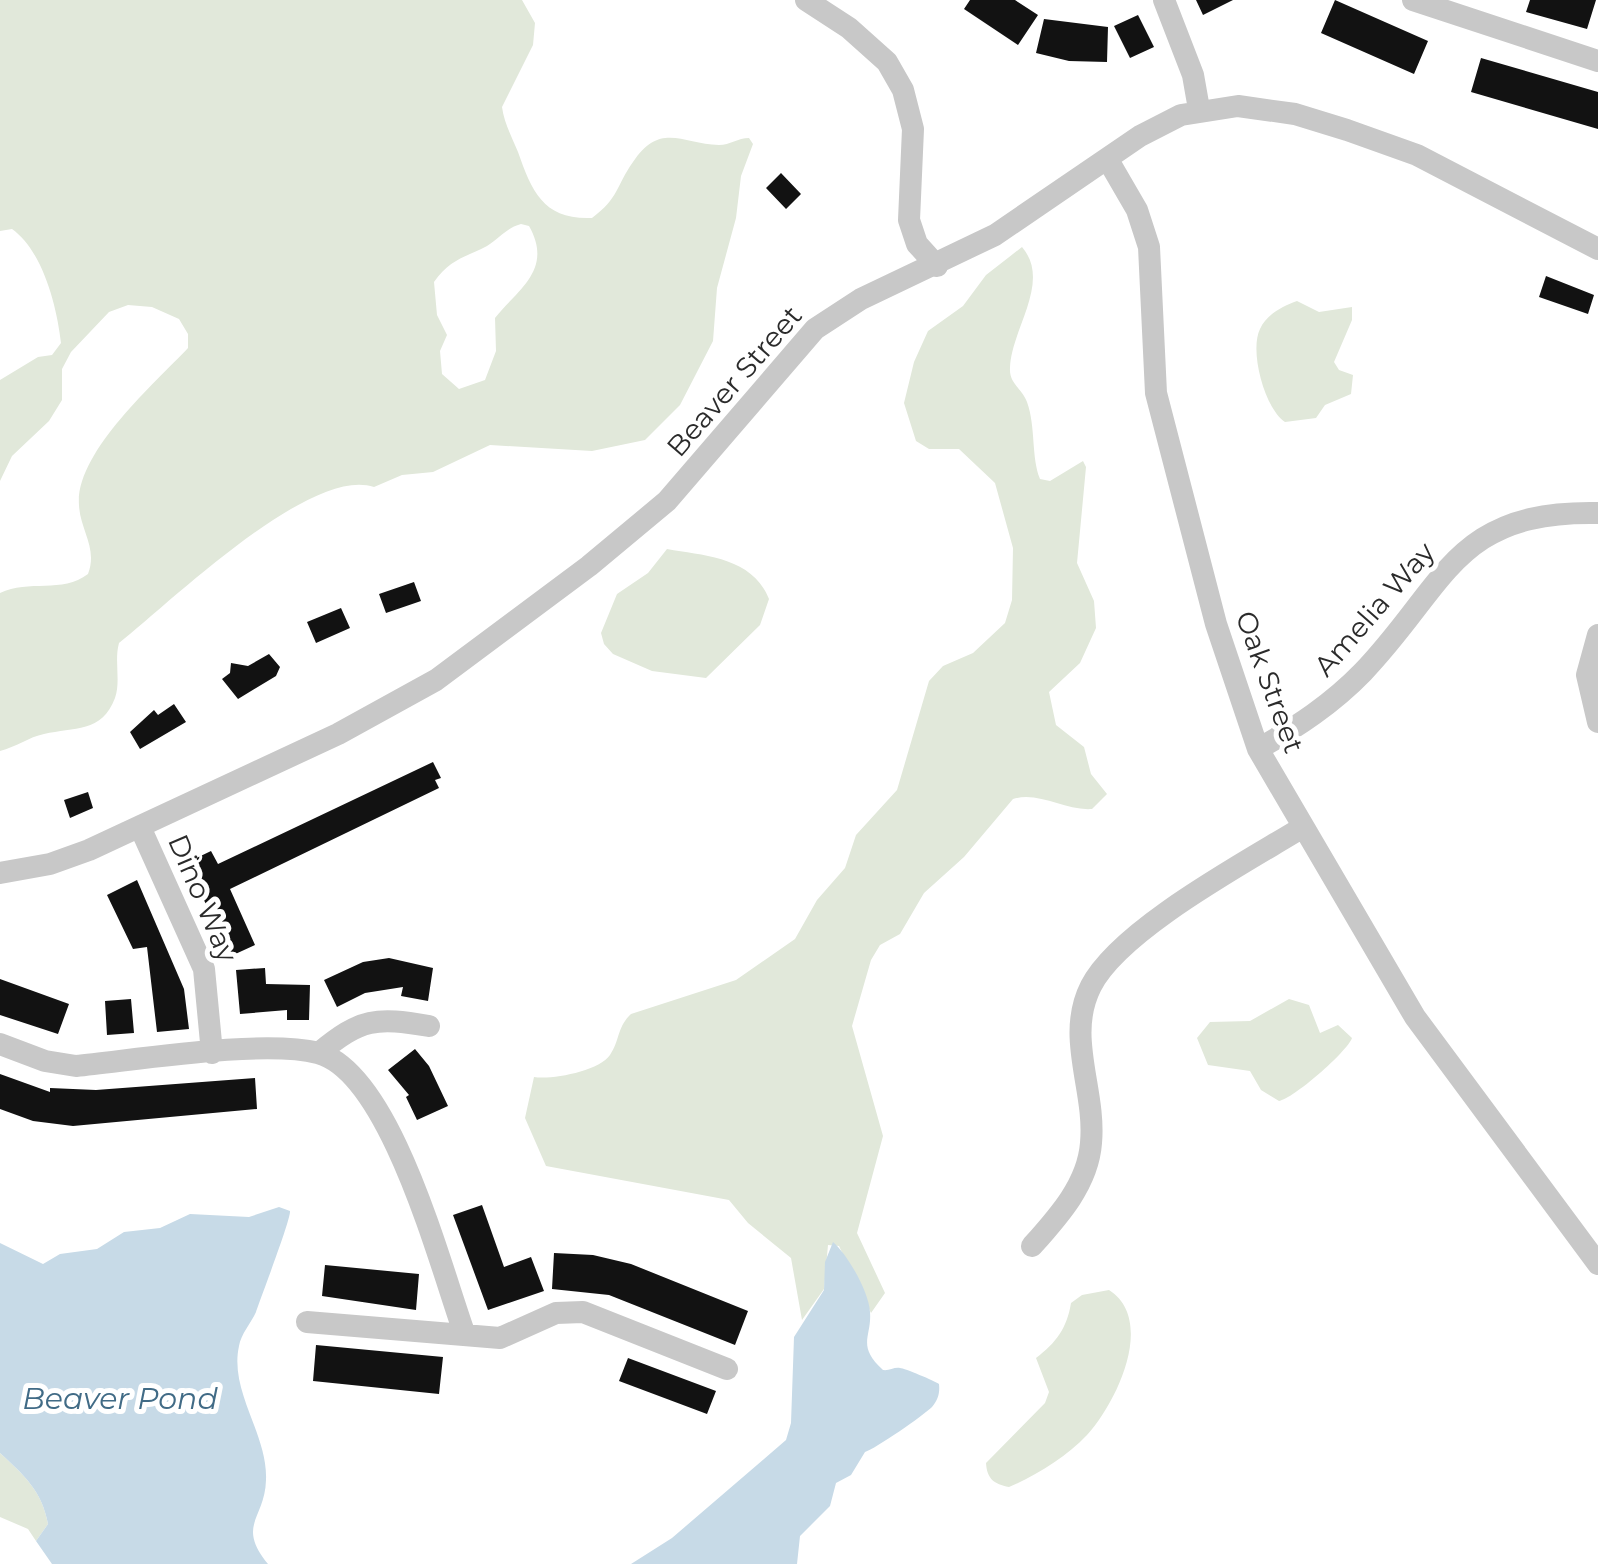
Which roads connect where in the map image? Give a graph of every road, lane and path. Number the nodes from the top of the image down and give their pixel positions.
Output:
1 (806, 0) edge
2 (1164, 0) edge
3 (1413, 0) edge
4 (1598, 61) edge
5 (1200, 109) junction
6 (1108, 160) junction
7 (1598, 249) edge
8 (937, 266) junction
9 (1598, 513) edge
10 (1598, 636) edge
11 (1598, 722) edge
12 (1258, 749) junction
13 (140, 827) junction
14 (1303, 827) junction
15 (0, 873) edge
16 (429, 1026) dead end
17 (0, 1044) edge
18 (212, 1053) junction
19 (319, 1053) junction
20 (1032, 1246) dead end
21 (1598, 1264) edge
22 (307, 1322) dead end
23 (465, 1334) junction
24 (728, 1369) dead end

1 - 8 street
2 - 5 street
3 - 4 street
5 - 6 street, Beaver Street
5 - 7 street, Beaver Street
6 - 8 street, Beaver Street
6 - 12 street, Oak Street
8 - 13 street, Beaver Street
9 - 12 street, Amelia Way
10 - 11 street
12 - 14 street, Oak Street
13 - 15 street, Beaver Street
13 - 18 street, Dino Way
14 - 20 street
14 - 21 street, Oak Street
16 - 19 street
17 - 18 street
18 - 19 street
19 - 23 street
22 - 23 street
23 - 24 street

